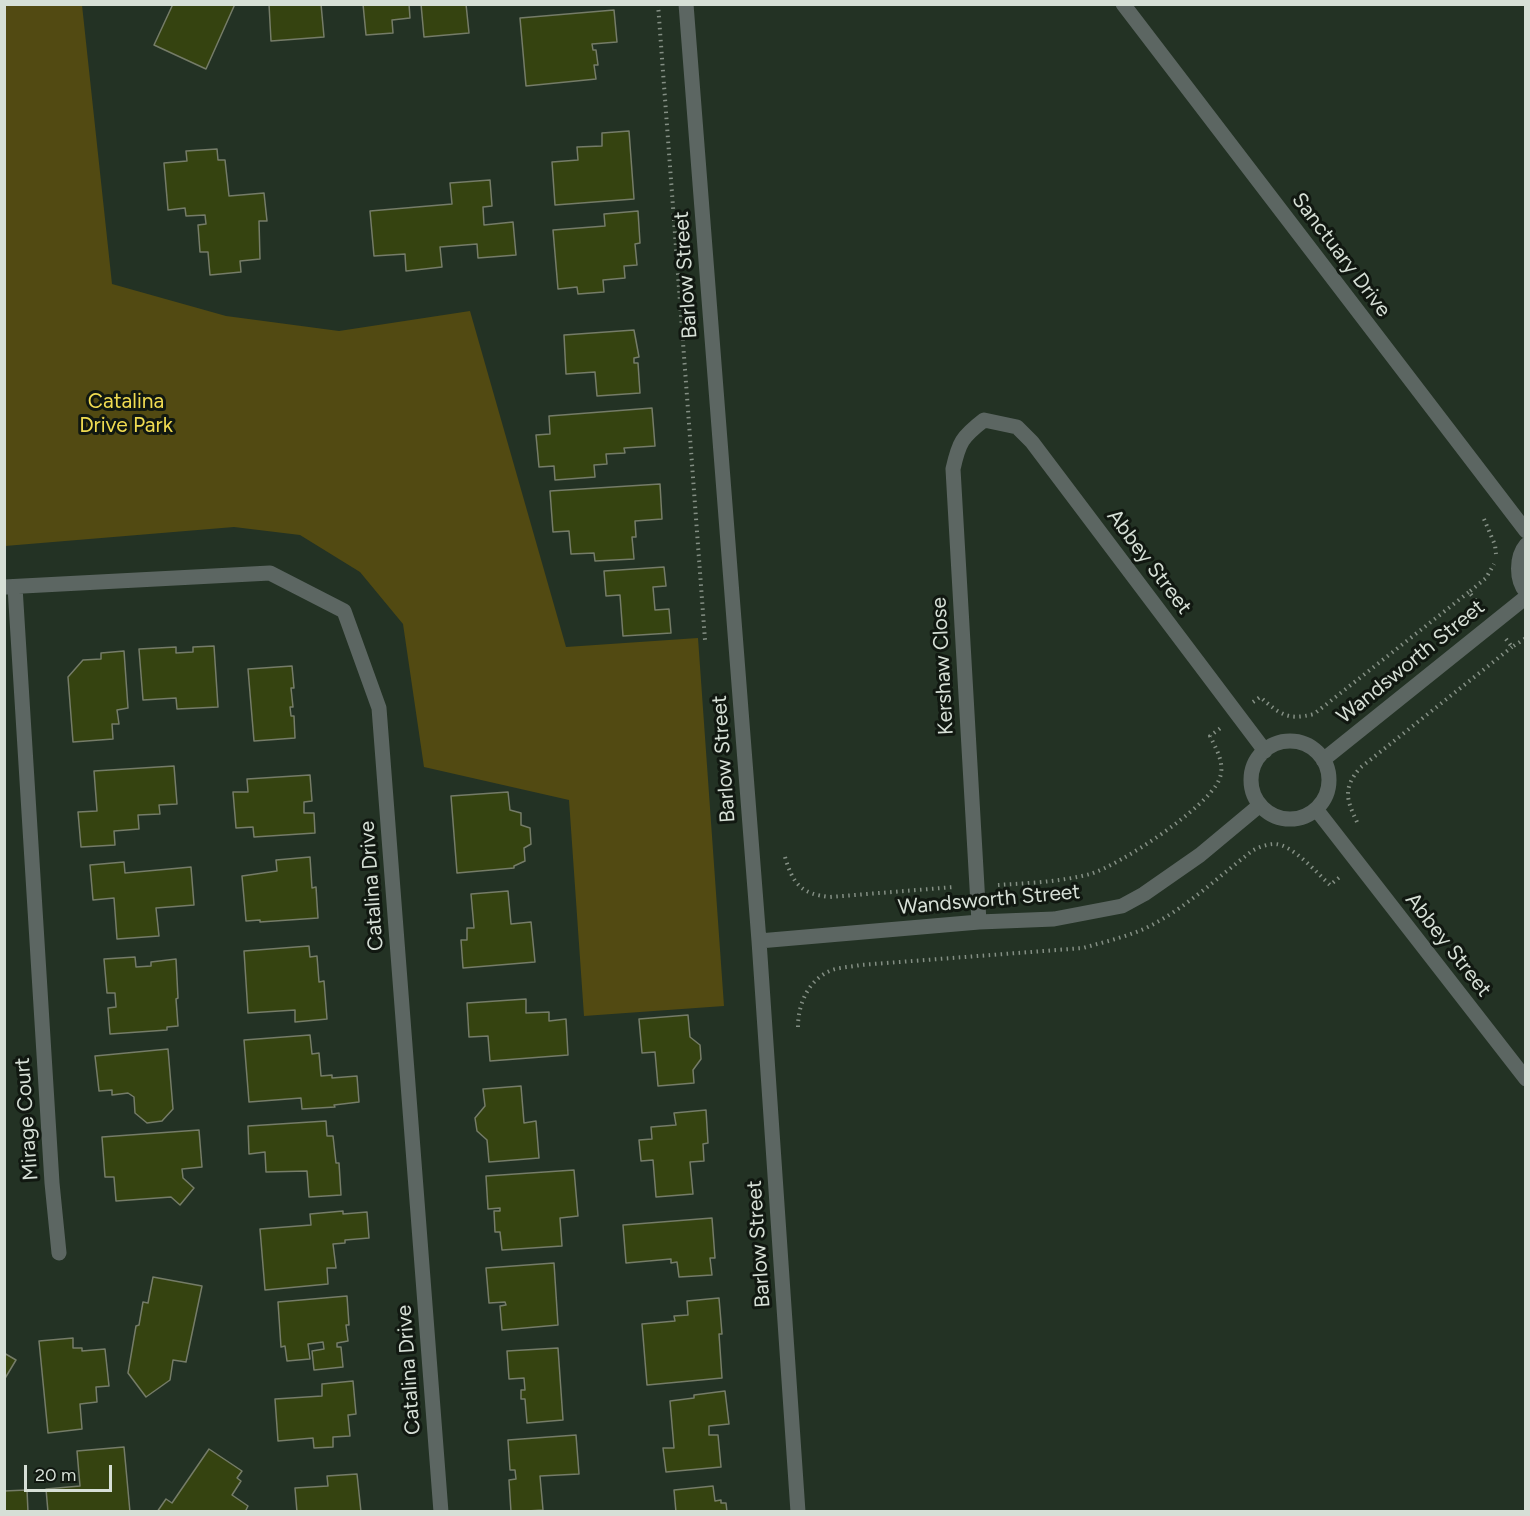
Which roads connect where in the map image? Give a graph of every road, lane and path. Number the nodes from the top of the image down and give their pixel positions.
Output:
1 (658, 4) edge
2 (686, 4) edge
3 (1123, 4) edge
4 (984, 420) joint
5 (1484, 519) dead end
6 (1526, 531) edge
7 (1526, 545) edge
8 (10, 587) edge
9 (1469, 592) junction
10 (1526, 592) edge
11 (1526, 597) edge
12 (1494, 623) junction
13 (1526, 638) edge
14 (705, 640) dead end
15 (1238, 714) junction
16 (1265, 751) junction
17 (1323, 760) junction
18 (1260, 805) junction
19 (1316, 809) junction
20 (785, 857) dead end
21 (977, 886) junction
22 (979, 922) junction
23 (759, 941) junction
24 (1526, 1079) edge
25 (59, 1253) dead end
26 (441, 1512) edge
27 (798, 1512) edge

1 - 14 path
2 - 23 street, Barlow Street
3 - 6 street, Sanctuary Drive
4 - 15 street, Abbey Street
4 - 21 street, Kershaw Close
5 - 9 path
7 - 10 street
8 - 25 street, Mirage Court
8 - 26 street, Catalina Drive
9 - 12 path
9 - 15 path
11 - 12 street, Wandsworth Street
12 - 13 path
12 - 17 street, Wandsworth Street
15 - 16 street, Abbey Street
15 - 21 path
16 - 17 street
16 - 18 street
17 - 19 street
18 - 19 street
18 - 22 street, Wandsworth Street
19 - 24 street, Abbey Street
20 - 21 path
21 - 22 street, Kershaw Close
22 - 23 street, Wandsworth Street
23 - 27 street, Barlow Street

